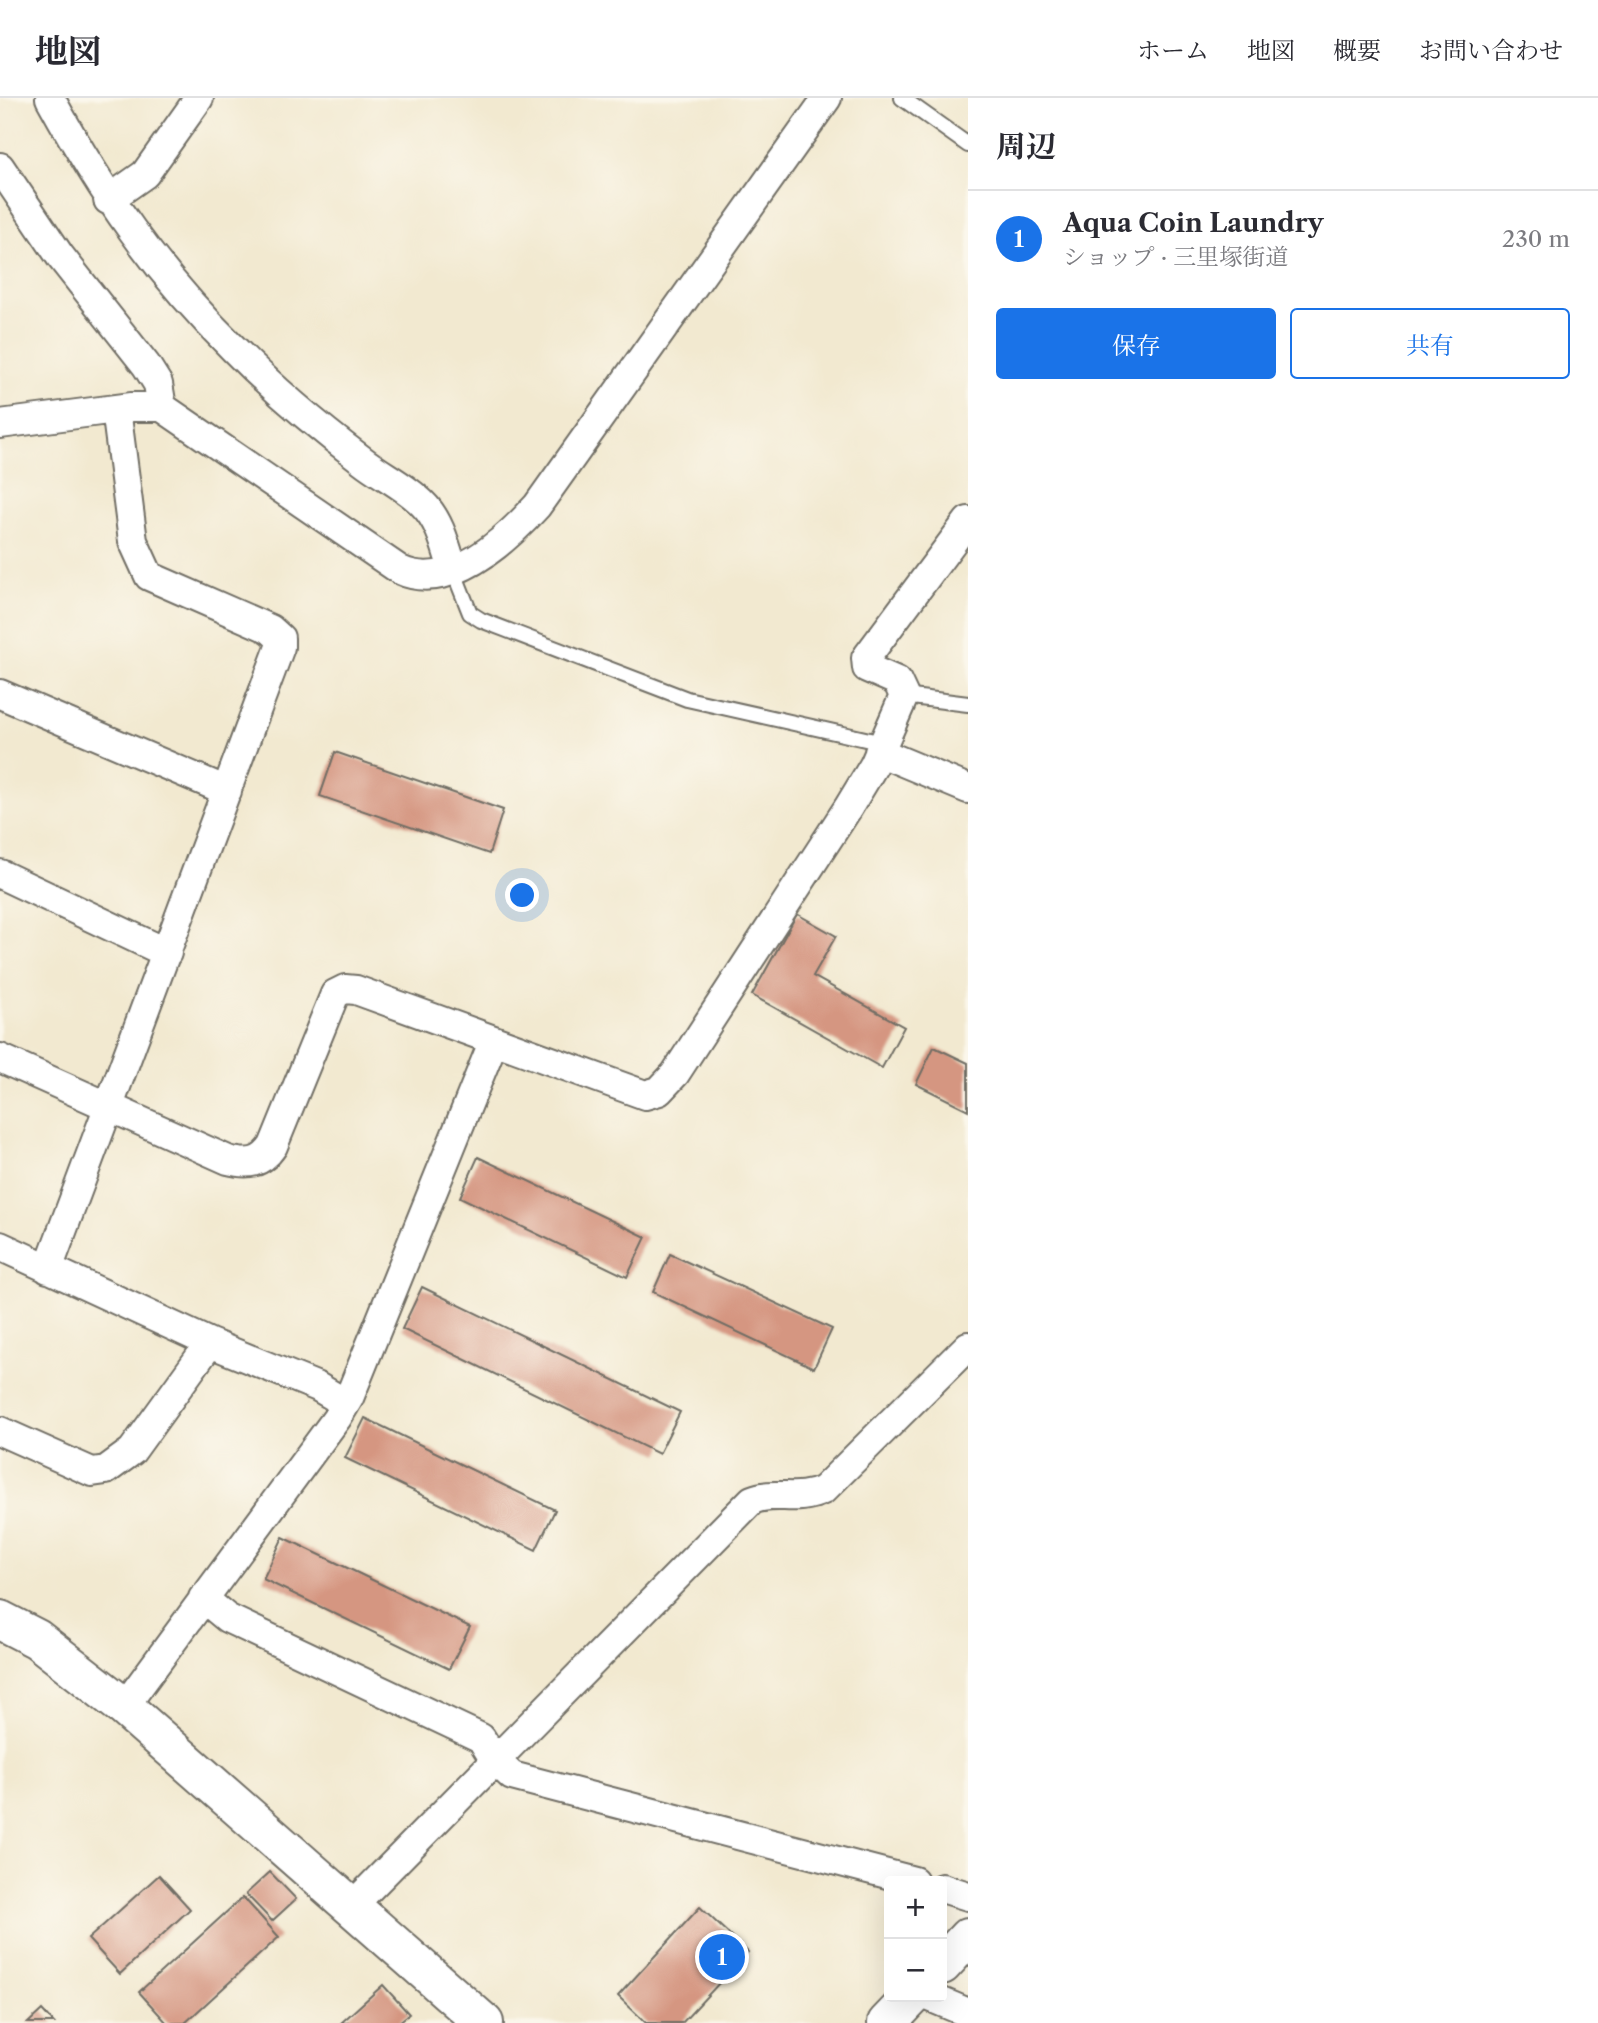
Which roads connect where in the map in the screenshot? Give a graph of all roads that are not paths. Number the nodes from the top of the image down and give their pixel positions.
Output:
1 (50, 98) edge
2 (199, 98) edge
3 (827, 98) edge
4 (902, 98) edge
5 (968, 145) edge
6 (0, 167) edge
7 (108, 200) junction
8 (162, 407) junction
9 (116, 409) junction
10 (0, 424) edge
11 (968, 521) edge
12 (453, 570) junction
13 (0, 694) edge
14 (904, 696) junction
15 (968, 704) edge
16 (881, 748) junction
17 (968, 789) edge
18 (227, 791) junction
19 (0, 874) edge
20 (167, 953) junction
21 (494, 1040) junction
22 (0, 1058) edge
23 (110, 1109) junction
24 (0, 1245) edge
25 (48, 1269) junction
26 (210, 1343) junction
27 (968, 1346) edge
28 (345, 1403) junction
29 (0, 1431) edge
30 (203, 1598) junction
31 (0, 1620) edge
32 (124, 1707) junction
33 (495, 1759) junction
34 (895, 1876) edge
35 (947, 1890) edge
36 (968, 1896) edge
37 (353, 1905) junction
38 (968, 1937) edge
39 (947, 1960) edge
40 (907, 2002) edge
41 (942, 2002) edge
42 (968, 2013) edge
43 (475, 2020) edge
44 (887, 2023) edge

1 - 7 street
2 - 7 street
3 - 12 street
4 - 5 lane
6 - 8 street
7 - 12 street
8 - 9 street
8 - 12 street
9 - 10 street
9 - 18 street
11 - 14 street
12 - 16 lane
13 - 18 street
14 - 15 lane
14 - 16 street
16 - 17 street
16 - 21 street
18 - 20 street
19 - 20 street
20 - 23 street
21 - 23 street
21 - 28 street
22 - 23 street
23 - 25 street
24 - 25 street
25 - 26 street
26 - 28 street
26 - 29 street
27 - 33 street
28 - 30 street
30 - 32 street
30 - 33 street
31 - 32 street
32 - 37 street
33 - 34 street
33 - 37 street
35 - 36 street
37 - 43 street
38 - 39 street
40 - 44 street
41 - 42 street

